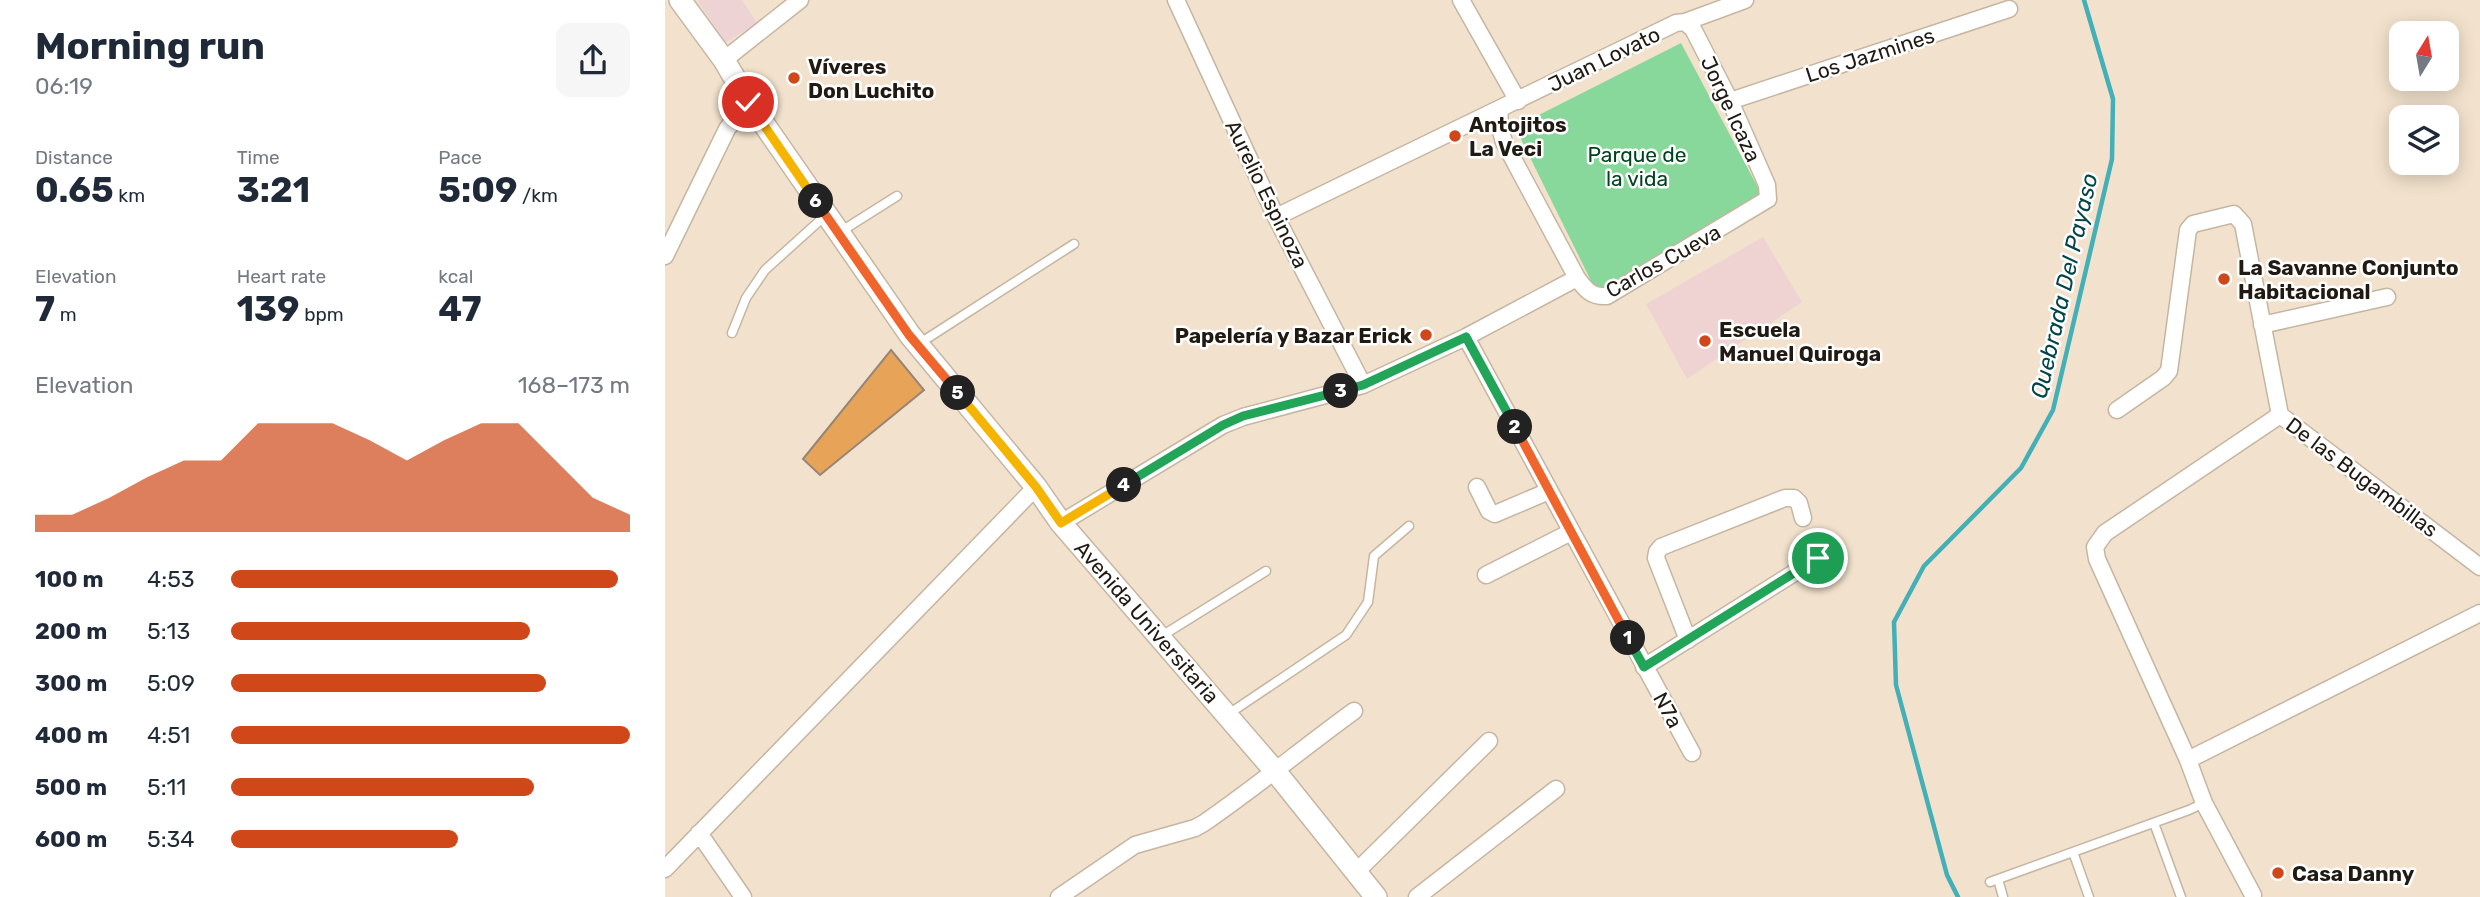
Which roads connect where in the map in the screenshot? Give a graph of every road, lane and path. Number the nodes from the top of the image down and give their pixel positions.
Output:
1 (680, 0) edge
2 (800, 0) edge
3 (1176, 0) edge
4 (1461, 0) edge
5 (1745, 0) edge
6 (2009, 9) dead end
7 (1685, 22) junction
8 (724, 60) junction
9 (1518, 101) junction
10 (1730, 101) junction
11 (748, 102) junction
12 (1500, 110) junction
13 (897, 196) dead end
14 (1768, 199) joint
15 (826, 215) junction
16 (1276, 217) junction
17 (838, 233) junction
18 (1074, 244) dead end
19 (665, 256) edge
20 (1577, 278) junction
21 (2387, 296) dead end
22 (2262, 325) junction
23 (732, 333) dead end
24 (1466, 337) junction
25 (918, 345) junction
26 (1363, 385) junction
27 (2117, 410) dead end
28 (2280, 415) junction
29 (1036, 487) junction
30 (1477, 487) dead end
31 (1549, 491) junction
32 (1803, 517) dead end
33 (1061, 523) junction
34 (1409, 526) dead end
35 (1571, 532) junction
36 (1818, 558) dead end
37 (2480, 567) edge
38 (1266, 571) dead end
39 (1486, 575) dead end
40 (2480, 613) edge
41 (1160, 637) junction
42 (1688, 639) junction
43 (1644, 667) junction
44 (1354, 711) dead end
45 (1227, 715) junction
46 (1489, 741) dead end
47 (1692, 753) dead end
48 (2188, 760) junction
49 (1275, 771) junction
50 (1556, 789) dead end
51 (2204, 803) junction
52 (2154, 823) junction
53 (699, 833) junction
54 (2073, 852) junction
55 (665, 869) edge
56 (1356, 872) junction
57 (2253, 895) dead end
58 (743, 897) edge
59 (1059, 897) edge
60 (1377, 897) edge
61 (1417, 897) edge
62 (2003, 897) edge
63 (2089, 897) edge
64 (2181, 897) edge

1 - 8 street, Avenida Universitaria
2 - 8 street
3 - 16 street, Aurelio Espinoza
4 - 9 street
5 - 7 street, Juan Lovato
6 - 10 street, Los Jazmines
7 - 9 street, Juan Lovato
7 - 10 street, Jorge Icaza
8 - 11 street, Avenida Universitaria
9 - 12 street, Juan Lovato
10 - 14 street, Jorge Icaza
11 - 15 street, Avenida Universitaria
11 - 19 street
12 - 16 street, Juan Lovato
12 - 20 street, Carlos Cueva
13 - 17 lane
14 - 20 street, Carlos Cueva
15 - 17 street, Avenida Universitaria
15 - 23 lane
16 - 26 street, Aurelio Espinoza
17 - 25 street, Avenida Universitaria
18 - 25 lane
20 - 24 street
21 - 22 street
22 - 27 street, De las Bugambillas
22 - 28 street, De las Bugambillas
24 - 26 street
24 - 31 street, N7a
25 - 29 street, Avenida Universitaria
26 - 33 street
28 - 37 street, De las Bugambillas
28 - 48 street
29 - 33 street, Avenida Universitaria
29 - 53 street
30 - 31 street
31 - 35 street, N7a
32 - 42 street
33 - 41 street, Avenida Universitaria
34 - 45 lane
35 - 39 street
35 - 43 street, N7a
36 - 42 street, N7a
38 - 41 lane
40 - 48 street
41 - 45 street, Avenida Universitaria
42 - 43 street, N7a
43 - 47 street, N7a
44 - 49 street
45 - 49 street, Avenida Universitaria
46 - 56 street
48 - 51 street
49 - 56 street, Avenida Universitaria
49 - 59 street
50 - 61 street
51 - 52 lane
51 - 57 street
52 - 54 lane
52 - 64 lane
53 - 55 street
53 - 58 street
54 - 62 lane
54 - 63 lane
56 - 60 street, Avenida Universitaria

